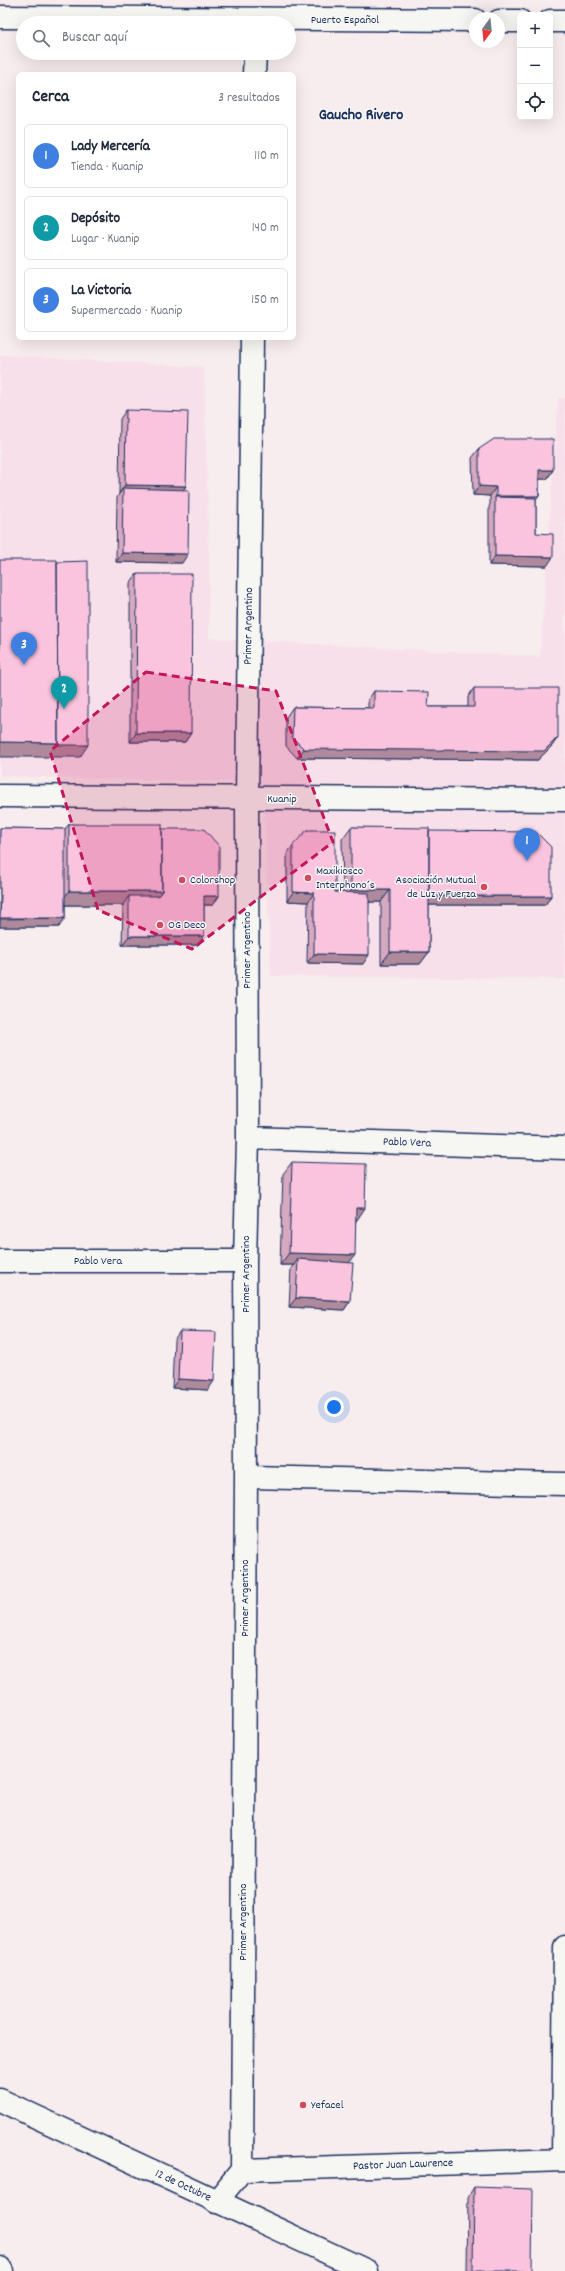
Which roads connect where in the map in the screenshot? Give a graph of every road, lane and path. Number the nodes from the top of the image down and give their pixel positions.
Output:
1 (0, 17) edge
2 (16, 17) edge
3 (469, 20) edge
4 (505, 20) edge
5 (296, 21) edge
6 (517, 21) edge
7 (553, 21) edge
8 (565, 21) edge
9 (255, 60) edge
10 (254, 72) edge
11 (252, 340) edge
12 (0, 796) edge
13 (247, 799) junction
14 (565, 800) edge
15 (248, 1138) junction
16 (565, 1148) edge
17 (0, 1261) edge
18 (245, 1261) junction
19 (246, 1477) junction
20 (565, 1484) edge
21 (565, 1947) edge
22 (0, 2100) edge
23 (564, 2160) edge
24 (242, 2170) junction
25 (216, 2202) junction
26 (0, 2268) edge
27 (2, 2271) edge
28 (367, 2271) edge

1 - 2 street, Puerto Español
3 - 5 street, Puerto Español
4 - 6 street
7 - 8 street
9 - 10 street
11 - 13 street, Primer Argentino
12 - 13 street, Kuanip
13 - 14 street, Kuanip
13 - 15 street, Primer Argentino
15 - 16 street, Pablo Vera
15 - 18 street, Primer Argentino
17 - 18 street, Pablo Vera
18 - 19 street, Primer Argentino
19 - 20 street
19 - 24 street, Primer Argentino
21 - 23 street
22 - 25 street, 12 de Octubre
23 - 24 street, Pastor Juan Lawrence
24 - 25 street
25 - 28 street, 12 de Octubre
26 - 27 street

